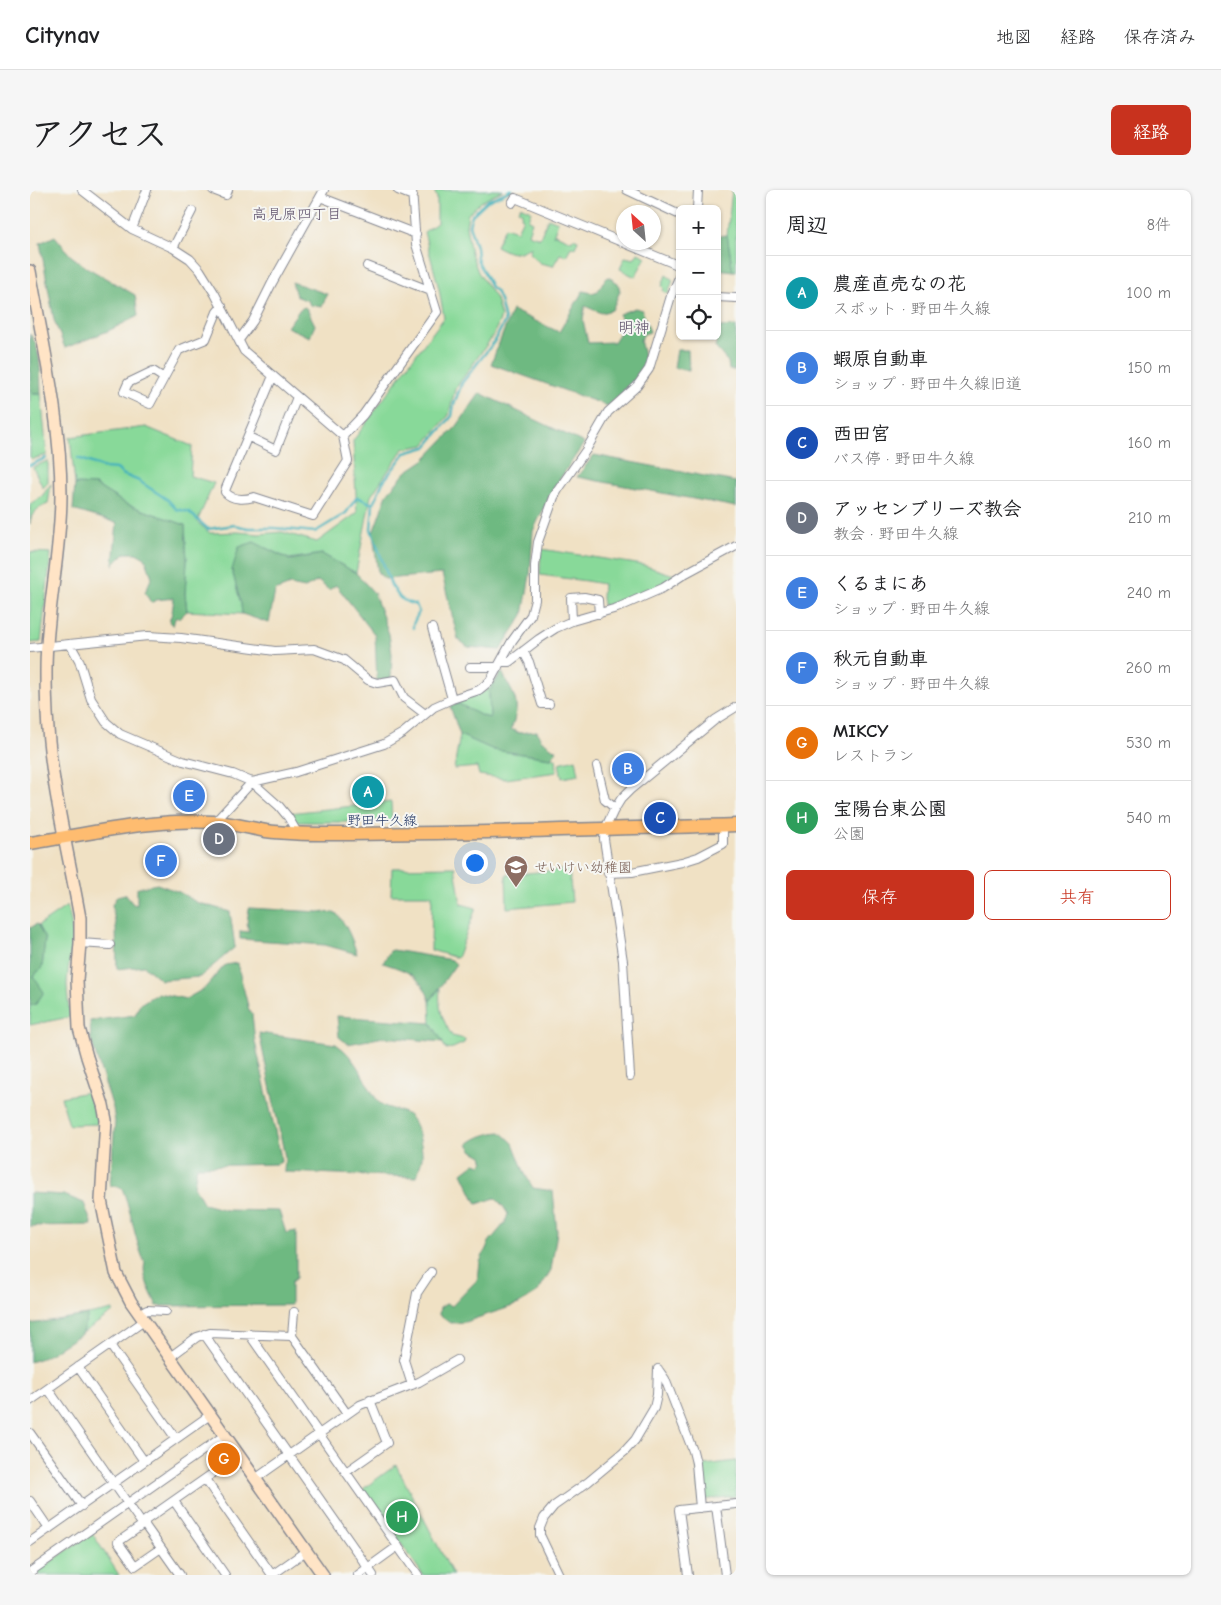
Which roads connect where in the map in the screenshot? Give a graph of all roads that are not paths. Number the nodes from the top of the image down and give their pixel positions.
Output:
1 (82, 190) edge
2 (147, 190) edge
3 (213, 190) edge
4 (228, 190) edge
5 (398, 190) edge
6 (627, 190) edge
7 (698, 190) edge
8 (322, 193) edge
9 (412, 193) edge
10 (512, 203) dead end
11 (697, 205) edge
12 (192, 211) dead end
13 (676, 213) edge
14 (132, 229) junction
15 (416, 234) junction
16 (173, 248) junction
17 (676, 264) edge
18 (367, 266) dead end
19 (30, 271) edge
20 (431, 291) junction
21 (676, 296) edge
22 (721, 297) edge
23 (736, 298) edge
24 (222, 306) junction
25 (238, 340) junction
26 (273, 376) junction
27 (164, 378) junction
28 (297, 397) junction
29 (343, 436) junction
30 (249, 437) junction
31 (736, 546) edge
32 (599, 614) junction
33 (572, 622) junction
34 (432, 628) dead end
35 (70, 644) junction
36 (47, 646) junction
37 (30, 648) edge
38 (523, 651) junction
39 (500, 665) junction
40 (470, 667) dead end
41 (452, 699) junction
42 (549, 704) dead end
43 (736, 707) edge
44 (425, 714) junction
45 (597, 766) dead end
46 (252, 782) junction
47 (615, 808) junction
48 (215, 822) junction
49 (723, 825) junction
50 (736, 825) edge
51 (605, 829) junction
52 (298, 834) junction
53 (65, 838) junction
54 (30, 843) edge
55 (608, 873) junction
56 (80, 943) junction
57 (110, 945) dead end
58 (630, 1076) dead end
59 (431, 1272) dead end
60 (166, 1311) dead end
61 (294, 1312) dead end
62 (142, 1318) junction
63 (204, 1334) junction
64 (249, 1334) junction
65 (292, 1336) junction
66 (110, 1345) junction
67 (170, 1357) junction
68 (458, 1360) dead end
69 (78, 1367) junction
70 (412, 1385) junction
71 (48, 1389) junction
72 (370, 1400) junction
73 (30, 1401) edge
74 (347, 1414) junction
75 (210, 1415) junction
76 (30, 1432) edge
77 (319, 1434) junction
78 (225, 1435) junction
79 (176, 1439) junction
80 (239, 1455) junction
81 (289, 1455) junction
82 (144, 1461) junction
83 (346, 1472) junction
84 (205, 1479) junction
85 (255, 1479) junction
86 (114, 1483) junction
87 (30, 1501) edge
88 (174, 1502) junction
89 (127, 1503) junction
90 (736, 1504) edge
91 (82, 1506) junction
92 (716, 1506) junction
93 (700, 1508) junction
94 (144, 1524) junction
95 (49, 1529) junction
96 (30, 1542) edge
97 (398, 1546) junction
98 (161, 1548) junction
99 (306, 1551) junction
100 (368, 1568) junction
101 (30, 1572) edge
102 (180, 1575) edge
103 (225, 1575) edge
104 (272, 1575) edge
105 (323, 1575) edge
106 (358, 1575) edge
107 (373, 1575) edge
108 (418, 1575) edge
109 (559, 1575) edge
110 (688, 1575) edge
111 (725, 1575) edge

1 - 14 street
2 - 14 street
3 - 4 street
5 - 9 street
6 - 13 street
7 - 11 street
8 - 15 street
8 - 25 street
9 - 15 street
10 - 17 street
12 - 16 street
14 - 16 street
15 - 20 street
16 - 24 street
18 - 20 street
19 - 36 street
20 - 29 street
21 - 39 street
22 - 23 street
24 - 25 street
24 - 27 street
25 - 26 street
26 - 28 street
26 - 30 street
27 - 27 street
28 - 29 street
28 - 30 street
29 - 30 street
31 - 32 street
32 - 33 street
32 - 33 street
33 - 38 street
34 - 41 street
35 - 36 street
35 - 44 street
35 - 46 street
36 - 37 street
36 - 53 street
38 - 39 street
38 - 42 street
39 - 40 street
39 - 41 street
41 - 44 street
43 - 47 street
44 - 46 street
45 - 47 street
46 - 48 street
46 - 52 street
47 - 51 street
48 - 52 main road, 野田牛久線
48 - 53 main road, 野田牛久線
49 - 50 main road, 野田牛久線
49 - 51 main road, 野田牛久線
49 - 55 street
51 - 52 main road, 野田牛久線
51 - 55 street
53 - 54 main road, 野田牛久線
53 - 56 street
55 - 58 street
56 - 57 street
56 - 62 street
59 - 70 street
60 - 62 street
61 - 65 street
62 - 66 street
62 - 67 street
63 - 64 street
63 - 67 street
63 - 81 street
64 - 65 street
64 - 77 street
65 - 74 street
66 - 69 street
66 - 79 street
67 - 75 street
68 - 70 street
69 - 71 street
69 - 82 street
70 - 72 street
71 - 73 street
71 - 86 street
72 - 74 street
72 - 83 street
74 - 77 street
75 - 78 street
75 - 79 street
76 - 91 street
77 - 81 street
77 - 83 street
78 - 80 street
78 - 89 street
79 - 82 street
80 - 84 street
80 - 85 street
81 - 85 street
81 - 100 street
82 - 86 street
83 - 97 street
84 - 88 street
84 - 104 street
85 - 99 street
86 - 89 street
86 - 91 street
87 - 95 street
88 - 94 street
88 - 103 street
89 - 94 street
89 - 101 street
90 - 92 street
91 - 95 street
92 - 93 street
92 - 111 street
93 - 109 street
93 - 110 street
94 - 98 street
94 - 98 street
95 - 96 street
97 - 100 street
97 - 108 street
98 - 102 street
99 - 104 street
99 - 105 street
100 - 106 street
100 - 107 street

